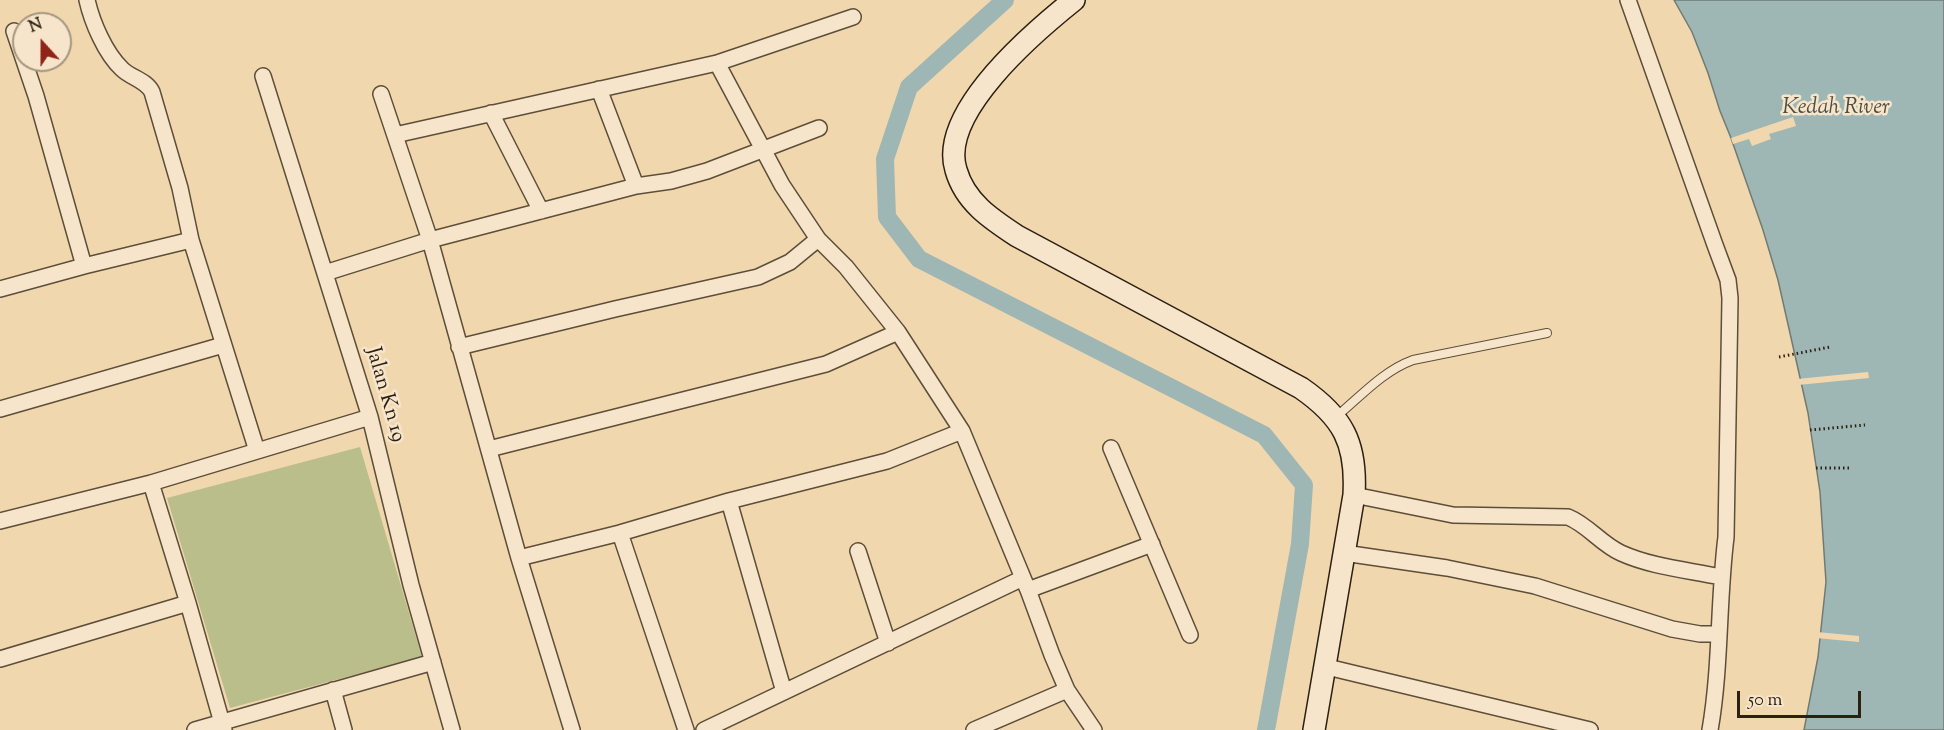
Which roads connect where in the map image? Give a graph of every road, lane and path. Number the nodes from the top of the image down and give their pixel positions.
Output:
1 (87, 0) edge
2 (1074, 0) edge
3 (1628, 0) edge
4 (853, 17) dead end
5 (717, 63) junction
6 (28, 72) edge
7 (263, 76) dead end
8 (599, 89) junction
9 (381, 94) dead end
10 (491, 113) junction
11 (819, 128) dead end
12 (395, 135) junction
13 (763, 151) junction
14 (636, 186) junction
15 (541, 212) junction
16 (818, 239) junction
17 (191, 240) junction
18 (430, 240) junction
19 (84, 266) junction
20 (325, 273) junction
21 (0, 290) edge
22 (898, 332) junction
23 (1547, 333) dead end
24 (223, 345) junction
25 (459, 347) junction
26 (1830, 347) dead end
27 (1779, 357) dead end
28 (0, 409) edge
29 (370, 417) junction
30 (1336, 417) junction
31 (1865, 425) dead end
32 (1810, 430) dead end
33 (962, 431) junction
34 (1111, 448) dead end
35 (489, 449) junction
36 (257, 451) junction
37 (1816, 468) dead end
38 (1851, 468) dead end
39 (151, 483) junction
40 (1354, 495) junction
41 (729, 501) junction
42 (0, 521) edge
43 (620, 533) junction
44 (1152, 543) junction
45 (858, 551) dead end
46 (1344, 553) junction
47 (519, 558) junction
48 (1721, 577) junction
49 (1025, 584) junction
50 (188, 603) junction
51 (1718, 634) junction
52 (1190, 635) dead end
53 (888, 643) junction
54 (0, 659) edge
55 (433, 662) junction
56 (1323, 666) junction
57 (333, 690) junction
58 (1067, 690) junction
59 (784, 692) junction
60 (223, 726) edge
61 (195, 730) edge
62 (344, 730) edge
63 (452, 730) edge
64 (572, 730) edge
65 (686, 730) edge
66 (704, 730) edge
67 (975, 730) edge
68 (1094, 730) edge
69 (1314, 730) edge
70 (1590, 730) edge
71 (1710, 730) edge

1 - 17 street
2 - 30 main road
3 - 48 street
4 - 5 street
5 - 8 street
5 - 13 street
6 - 19 street
7 - 20 street, Jalan Kn 19
8 - 10 street
8 - 14 street
9 - 12 street
10 - 12 street
10 - 15 street
11 - 13 street
12 - 18 street
13 - 14 street
13 - 16 street
14 - 15 street
15 - 18 street
16 - 22 street
16 - 25 street
17 - 19 street
17 - 24 street
18 - 20 street
18 - 25 street
19 - 21 street
20 - 29 street, Jalan Kn 19
22 - 33 street
22 - 35 street
23 - 30 lane
24 - 28 street
24 - 36 street
25 - 35 street
26 - 27 path
29 - 36 street
29 - 55 street, Jalan Kn 19
30 - 40 main road
31 - 32 path
33 - 41 street
33 - 49 street
34 - 44 street
35 - 47 street
36 - 39 street
37 - 38 path
39 - 42 street
39 - 50 street
40 - 46 main road
40 - 48 street
41 - 43 street
41 - 59 street
43 - 47 street
43 - 65 street
44 - 49 street
44 - 52 street
45 - 53 street
46 - 51 street
46 - 56 main road
47 - 64 street
48 - 51 street
49 - 53 street
49 - 58 street
50 - 54 street
50 - 60 street
51 - 71 street
53 - 59 street
55 - 57 street
55 - 63 street, Jalan Kn 19
56 - 69 main road
56 - 70 street
57 - 60 street
57 - 62 street
58 - 67 street
58 - 68 street
59 - 66 street
60 - 61 street

